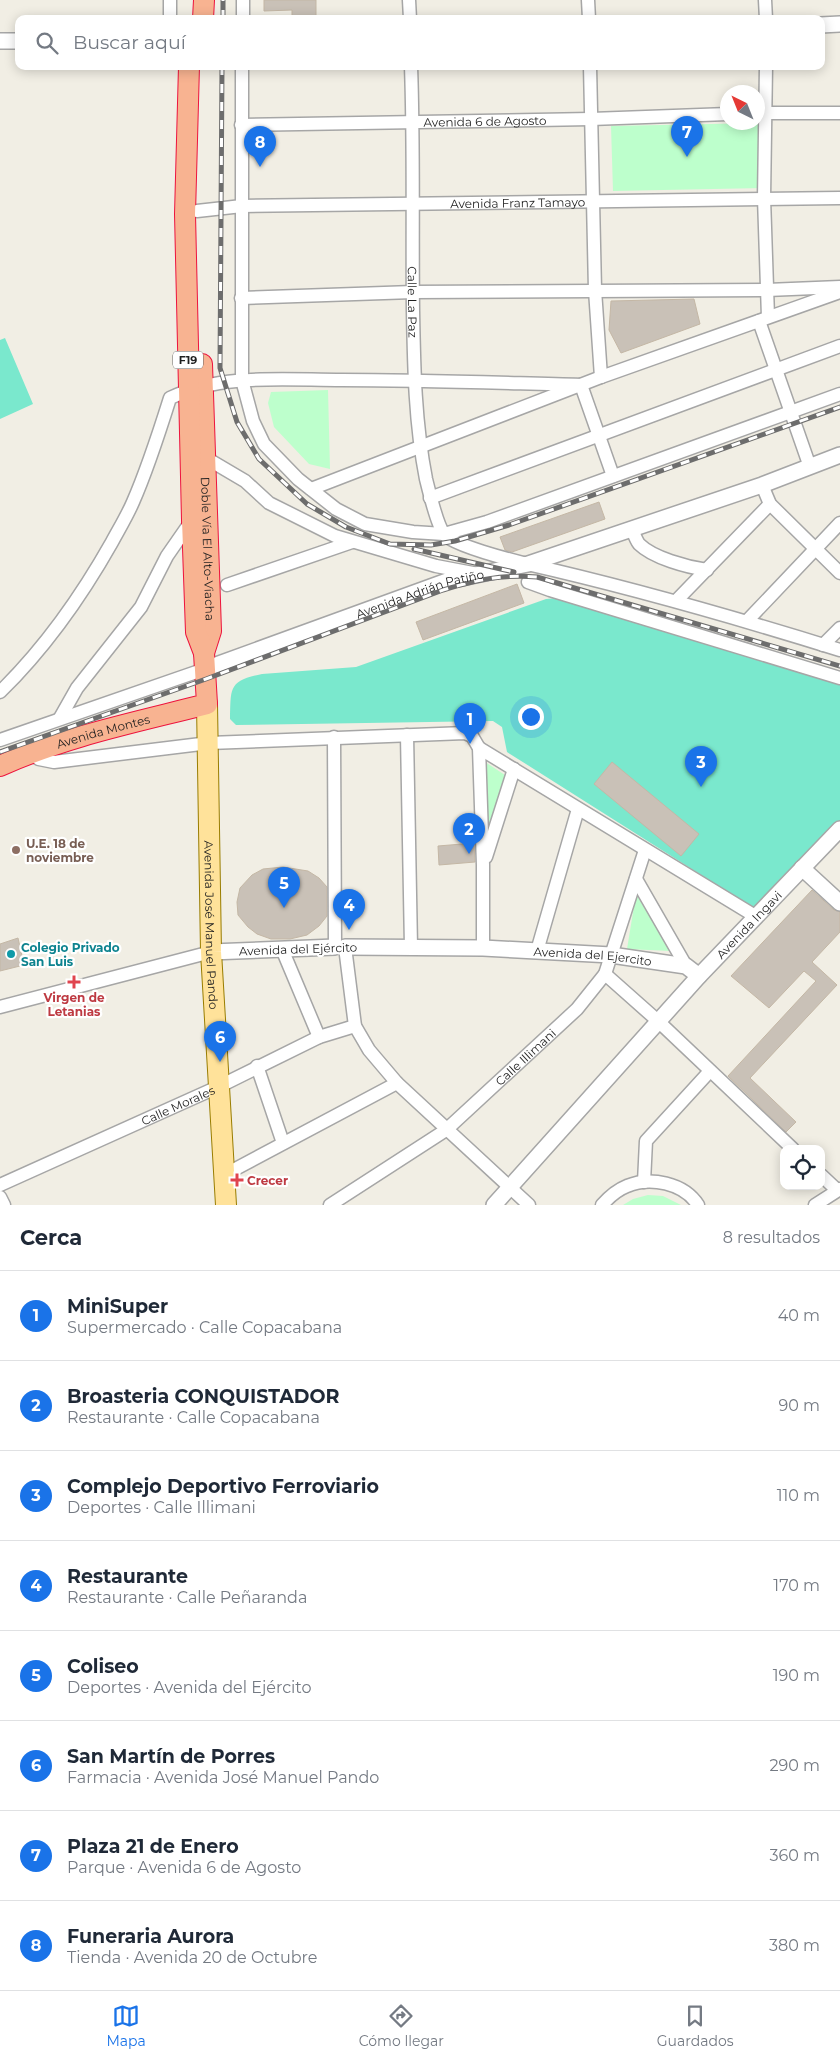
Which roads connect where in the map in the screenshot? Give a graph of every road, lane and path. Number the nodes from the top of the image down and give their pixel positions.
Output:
1 (170, 0) edge
2 (191, 0) edge
3 (204, 0) edge
4 (243, 0) edge
5 (409, 0) edge
6 (588, 0) edge
7 (765, 0) edge
8 (170, 15) edge
9 (190, 15) edge
10 (203, 15) edge
11 (243, 15) edge
12 (410, 15) edge
13 (588, 15) edge
14 (766, 15) edge
15 (840, 24) edge
16 (825, 25) edge
17 (0, 41) edge
18 (15, 41) edge
19 (189, 70) edge
20 (202, 70) edge
21 (242, 70) edge
22 (411, 70) edge
23 (590, 70) edge
24 (766, 70) edge
25 (764, 85) edge
26 (765, 113) edge
27 (840, 113) edge
28 (720, 114) edge
29 (590, 119) junction
30 (413, 123) junction
31 (241, 125) junction
32 (762, 130) edge
33 (764, 198) junction
34 (840, 198) edge
35 (594, 200) junction
36 (412, 204) junction
37 (242, 206) junction
38 (197, 211) junction
39 (840, 286) edge
40 (595, 290) junction
41 (767, 290) junction
42 (413, 292) junction
43 (840, 292) edge
44 (241, 298) junction
45 (764, 319) junction
46 (840, 346) edge
47 (775, 370) junction
48 (601, 377) junction
49 (242, 380) junction
50 (414, 380) junction
51 (581, 385) junction
52 (195, 388) junction
53 (840, 394) edge
54 (791, 414) junction
55 (599, 435) junction
56 (420, 446) junction
57 (840, 455) edge
58 (206, 458) junction
59 (810, 467) junction
60 (613, 476) junction
61 (762, 485) junction
62 (311, 489) junction
63 (430, 498) junction
64 (770, 504) junction
65 (192, 520) junction
66 (840, 523) edge
67 (632, 529) junction
68 (444, 534) junction
69 (352, 542) junction
70 (815, 548) junction
71 (528, 564) junction
72 (707, 570) junction
73 (840, 573) edge
74 (480, 574) junction
75 (528, 582) dead end
76 (228, 585) dead end
77 (676, 601) junction
78 (747, 621) junction
79 (840, 628) edge
80 (824, 644) junction
81 (840, 650) edge
82 (205, 661) junction
83 (840, 678) edge
84 (0, 692) edge
85 (207, 704) junction
86 (60, 718) junction
87 (408, 735) junction
88 (334, 737) junction
89 (0, 740) edge
90 (209, 743) junction
91 (479, 748) junction
92 (29, 753) junction
93 (0, 766) edge
94 (514, 769) junction
95 (578, 809) junction
96 (840, 829) edge
97 (645, 850) junction
98 (483, 865) junction
99 (802, 868) junction
100 (636, 879) junction
101 (840, 903) edge
102 (755, 916) junction
103 (340, 947) junction
104 (411, 947) junction
105 (483, 948) junction
106 (282, 949) junction
107 (536, 951) junction
108 (211, 952) junction
109 (610, 955) junction
110 (686, 966) junction
111 (605, 974) junction
112 (699, 976) junction
113 (0, 1007) edge
114 (658, 1022) junction
115 (355, 1026) junction
116 (319, 1037) junction
117 (257, 1066) junction
118 (710, 1071) junction
119 (398, 1083) junction
120 (220, 1086) junction
121 (446, 1130) junction
122 (283, 1143) junction
123 (789, 1145) edge
124 (224, 1175) junction
125 (825, 1178) edge
126 (644, 1182) junction
127 (0, 1185) edge
128 (509, 1187) junction
129 (839, 1190) edge
130 (0, 1197) edge
131 (4, 1205) edge
132 (226, 1205) edge
133 (330, 1205) edge
134 (494, 1205) edge
135 (529, 1205) edge
136 (602, 1205) edge
137 (698, 1205) edge
138 (815, 1205) edge

1 - 8 street
2 - 9 highway
3 - 10 highway
4 - 11 street
5 - 12 street
6 - 13 street
7 - 14 street
15 - 16 street
17 - 18 street
19 - 52 highway, Doble Vía El Alto-Viacha / F19
20 - 38 highway, Doble Vía El Alto-Viacha / F19
21 - 31 street
22 - 30 street, Calle La Paz
23 - 29 street
24 - 25 street
26 - 27 street
28 - 29 street, Avenida 6 de Agosto
29 - 30 street, Avenida 6 de Agosto
29 - 35 street
30 - 31 street, Avenida 6 de Agosto
30 - 36 street, Calle La Paz
31 - 37 street
32 - 33 street
33 - 34 street, Avenida Franz Tamayo
33 - 35 street, Avenida Franz Tamayo
33 - 41 street
35 - 36 street, Avenida Franz Tamayo
35 - 40 street
36 - 37 street, Avenida Franz Tamayo
36 - 42 street, Calle La Paz
37 - 38 street, Avenida Franz Tamayo
37 - 44 street
38 - 52 highway, Doble Vía El Alto-Viacha / F19
39 - 41 street
40 - 41 street
40 - 42 street
40 - 48 street
41 - 45 street
42 - 44 street
42 - 50 street, Calle La Paz
43 - 45 street
44 - 49 street
45 - 47 street
45 - 48 street
46 - 47 street
47 - 54 street
47 - 55 street
48 - 51 street
49 - 50 street
49 - 52 street
49 - 62 street
50 - 51 street
50 - 56 street, Calle La Paz
51 - 55 street
51 - 56 street
52 - 58 highway, Doble Vía El Alto-Viacha / F19
52 - 65 highway, Doble Vía El Alto-Viacha / F19
52 - 84 street
53 - 54 street
54 - 59 street
54 - 60 street
55 - 60 street
55 - 63 street
56 - 62 street
56 - 63 street, Calle La Paz
57 - 59 street, Avenida Adrián Patiño
58 - 69 street
58 - 82 highway, Doble Vía El Alto-Viacha / F19
59 - 61 street, Avenida Adrián Patiño
60 - 68 street
61 - 64 street
61 - 67 street, Avenida Adrián Patiño
62 - 68 street
63 - 68 street, Calle La Paz
64 - 70 street
64 - 72 street
65 - 82 highway, Doble Vía El Alto-Viacha / F19
65 - 86 street
66 - 70 street
67 - 71 street, Avenida Adrián Patiño
67 - 72 street
68 - 71 street
69 - 74 street
69 - 76 street
70 - 73 street
70 - 78 street
71 - 74 street, Avenida Adrián Patiño
71 - 77 street
72 - 77 street
74 - 82 street, Avenida Adrián Patiño
75 - 83 street
77 - 78 street
78 - 80 street
79 - 80 street
80 - 81 street
82 - 85 highway, F19
82 - 86 street, Avenida Adrián Patiño
85 - 90 main road, Avenida José Manuel Pando
85 - 92 highway, Avenida Montes
86 - 89 street, Avenida Adrián Patiño
87 - 88 street
87 - 91 street
87 - 104 street
88 - 90 street
88 - 103 street
90 - 92 street
90 - 108 main road, Avenida José Manuel Pando
91 - 94 street
91 - 98 street
92 - 93 highway, Avenida Montes
94 - 95 street
94 - 98 street
95 - 97 street
95 - 107 street
96 - 99 street, Avenida Ingavi
97 - 100 street, Calle Illimani
97 - 102 street
98 - 105 street
99 - 101 street
99 - 102 street, Avenida Ingavi
100 - 109 street, Calle Illimani
100 - 110 street
102 - 112 street, Avenida Ingavi
103 - 104 street, Avenida del Ejército
103 - 106 street, Avenida del Ejército
103 - 115 street
104 - 105 street, Avenida del Ejército
105 - 107 street, Avenida del Ejercito
106 - 108 street, Avenida del Ejército
106 - 116 street
107 - 109 street, Avenida del Ejercito
108 - 113 street, Avenida del Ejército
108 - 120 main road, Avenida José Manuel Pando
109 - 110 street, Avenida del Ejercito
109 - 111 street, Calle Illimani
110 - 112 street, Avenida del Ejercito
111 - 114 street
111 - 121 street, Calle Illimani
112 - 114 street, Avenida Ingavi
114 - 118 street
114 - 128 street, Avenida Ingavi
115 - 116 street, Calle Morales
115 - 119 street
116 - 117 street, Calle Morales
117 - 120 street, Calle Morales
117 - 122 street
118 - 123 street
118 - 126 street
119 - 121 street
119 - 122 street
120 - 124 main road, Avenida José Manuel Pando
120 - 127 street, Calle Morales
121 - 128 street
121 - 133 street, Calle Illimani
122 - 124 street
124 - 132 main road, Avenida José Manuel Pando
125 - 129 street
126 - 136 street
126 - 137 street
128 - 134 street, Avenida Ingavi
128 - 135 street
129 - 138 street
130 - 131 street

